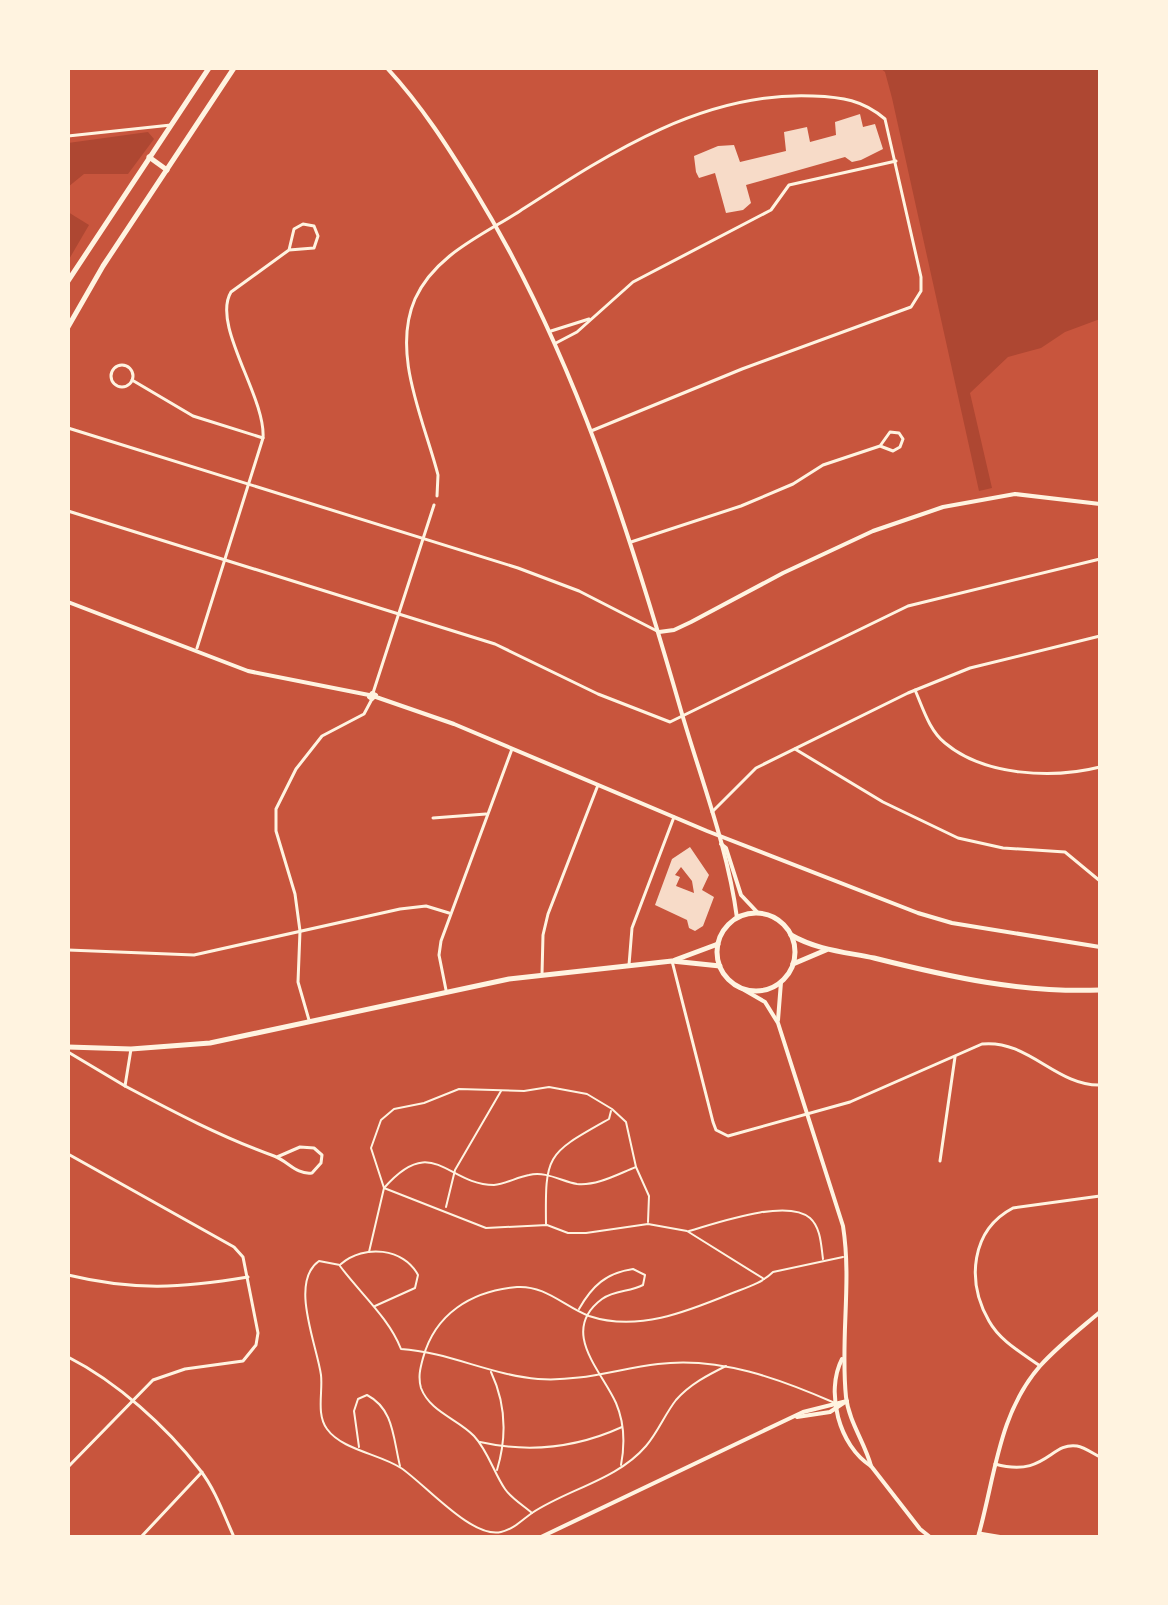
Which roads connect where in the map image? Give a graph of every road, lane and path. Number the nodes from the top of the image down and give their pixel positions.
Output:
1 (209, 68) edge
2 (234, 68) edge
3 (387, 68) edge
4 (171, 125) junction
5 (68, 136) edge
6 (149, 157) junction
7 (896, 161) junction
8 (167, 170) junction
9 (497, 226) junction
10 (289, 250) junction
11 (68, 281) edge
12 (592, 318) junction
13 (68, 327) edge
14 (551, 331) junction
15 (556, 343) junction
16 (132, 380) junction
17 (68, 428) edge
18 (590, 431) junction
19 (263, 438) junction
20 (880, 446) junction
21 (247, 484) junction
22 (437, 496) dead end
23 (1100, 504) edge
24 (434, 505) dead end
25 (68, 511) edge
26 (424, 539) junction
27 (631, 542) junction
28 (1100, 559) edge
29 (225, 560) junction
30 (68, 602) edge
31 (400, 613) junction
32 (659, 632) junction
33 (1100, 636) edge
34 (197, 648) junction
35 (915, 690) junction
36 (372, 696) junction
37 (683, 718) junction
38 (512, 749) junction
39 (795, 749) junction
40 (1100, 767) edge
41 (598, 785) junction
42 (712, 812) junction
43 (486, 814) junction
44 (674, 817) junction
45 (433, 818) dead end
46 (719, 834) junction
47 (721, 844) junction
48 (1100, 881) edge
49 (449, 913) junction
50 (758, 913) junction
51 (737, 918) junction
52 (300, 931) junction
53 (791, 935) junction
54 (719, 943) junction
55 (1100, 947) edge
56 (68, 950) edge
57 (827, 950) junction
58 (672, 961) junction
59 (793, 964) junction
60 (629, 965) junction
61 (720, 966) junction
62 (542, 974) junction
63 (781, 982) junction
64 (739, 987) junction
65 (446, 990) junction
66 (1100, 990) edge
67 (309, 1021) junction
68 (778, 1023) junction
69 (68, 1049) edge
70 (131, 1049) junction
71 (955, 1057) junction
72 (1100, 1085) edge
73 (125, 1086) junction
74 (501, 1090) junction
75 (612, 1109) junction
76 (808, 1114) junction
77 (68, 1154) edge
78 (277, 1157) junction
79 (940, 1161) dead end
80 (636, 1167) junction
81 (455, 1170) junction
82 (545, 1174) junction
83 (384, 1188) junction
84 (1100, 1196) edge
85 (446, 1209) junction
86 (648, 1224) junction
87 (547, 1225) junction
88 (687, 1231) junction
89 (369, 1252) junction
90 (848, 1256) junction
91 (823, 1260) junction
92 (340, 1265) junction
93 (68, 1275) edge
94 (248, 1277) junction
95 (765, 1280) junction
96 (374, 1307) junction
97 (578, 1311) junction
98 (1100, 1312) edge
99 (588, 1315) junction
100 (425, 1350) junction
101 (68, 1357) edge
102 (843, 1357) junction
103 (726, 1366) junction
104 (1040, 1366) junction
105 (490, 1371) junction
106 (602, 1376) junction
107 (131, 1400) junction
108 (847, 1401) junction
109 (836, 1406) junction
110 (623, 1427) junction
111 (478, 1441) junction
112 (504, 1447) junction
113 (359, 1448) junction
114 (1100, 1457) edge
115 (995, 1464) junction
116 (621, 1466) junction
117 (871, 1466) junction
118 (68, 1467) edge
119 (401, 1468) junction
120 (496, 1471) junction
121 (202, 1472) junction
122 (532, 1513) junction
123 (920, 1529) junction
124 (977, 1536) edge
125 (141, 1537) edge
126 (234, 1537) edge
127 (541, 1537) edge
128 (922, 1537) edge
129 (930, 1537) edge
130 (985, 1537) edge
131 (1003, 1537) edge

1 - 4 main road
2 - 8 main road
3 - 9 main road
4 - 5 street
4 - 6 main road
6 - 8 main road
6 - 11 main road
7 - 9 street
7 - 12 street
7 - 18 street
8 - 13 main road
9 - 14 main road
9 - 22 street
10 - 10 street
10 - 19 street
12 - 14 street
12 - 15 street
14 - 15 main road
15 - 18 main road
16 - 16 street
16 - 19 street
17 - 21 street
18 - 27 main road
19 - 21 street
20 - 20 street
20 - 27 street
21 - 26 street
21 - 29 street
23 - 32 main road
24 - 26 street
25 - 29 street
26 - 31 street
26 - 32 street
27 - 32 main road
28 - 37 street
29 - 31 street
29 - 34 street
30 - 34 main road
31 - 36 street
31 - 37 street
32 - 37 main road
33 - 35 street
34 - 36 main road
35 - 39 street
35 - 40 street
36 - 38 main road
36 - 52 street
37 - 42 main road
38 - 41 main road
38 - 43 street
39 - 42 street
39 - 48 street
41 - 44 main road
41 - 62 street
42 - 46 main road
43 - 45 street
43 - 49 street
44 - 46 main road
44 - 60 street
46 - 47 main road
46 - 55 main road
47 - 50 main road
47 - 51 main road
49 - 52 street
49 - 65 street
50 - 51 main road
50 - 53 main road
51 - 54 main road
52 - 56 street
52 - 67 street
53 - 57 main road
53 - 59 main road
54 - 58 main road
54 - 61 main road
57 - 59 main road
57 - 66 main road
58 - 60 main road
58 - 61 main road
58 - 76 street
59 - 63 main road
60 - 62 main road
61 - 64 main road
62 - 65 main road
63 - 64 main road
63 - 68 main road
64 - 68 main road
65 - 67 main road
67 - 70 main road
68 - 76 main road
69 - 70 main road
69 - 73 street
70 - 73 street
71 - 72 street
71 - 76 street
71 - 79 street
73 - 78 street
74 - 75 lane
74 - 81 lane
74 - 83 lane
75 - 80 lane
75 - 82 lane
76 - 90 main road
77 - 94 street
78 - 78 street
80 - 82 lane
80 - 86 lane
81 - 82 lane
81 - 83 lane
81 - 85 lane
82 - 87 lane
83 - 85 lane
83 - 89 lane
84 - 104 street
85 - 87 lane
86 - 87 lane
86 - 88 lane
88 - 91 lane
88 - 95 lane
89 - 92 lane
89 - 96 lane
90 - 91 lane
90 - 102 main road
91 - 95 lane
92 - 96 lane
92 - 113 lane
93 - 94 street
94 - 107 street
95 - 99 lane
96 - 100 lane
97 - 99 lane
97 - 99 lane
97 - 100 lane
98 - 104 main road
99 - 106 lane
100 - 105 lane
100 - 111 lane
101 - 107 street
102 - 108 main road
102 - 109 main road
103 - 106 lane
103 - 109 lane
103 - 116 lane
104 - 115 main road
105 - 106 lane
105 - 112 lane
106 - 110 lane
107 - 118 street
107 - 121 street
108 - 109 main road
108 - 117 main road
109 - 117 main road
109 - 127 main road
110 - 112 lane
110 - 116 lane
111 - 112 lane
111 - 120 lane
112 - 120 lane
113 - 119 lane
113 - 119 lane
114 - 115 street
115 - 124 main road
116 - 122 lane
117 - 123 main road
119 - 122 lane
120 - 122 lane
121 - 125 street
121 - 126 street
123 - 128 main road
123 - 129 main road
124 - 130 street
124 - 131 street

